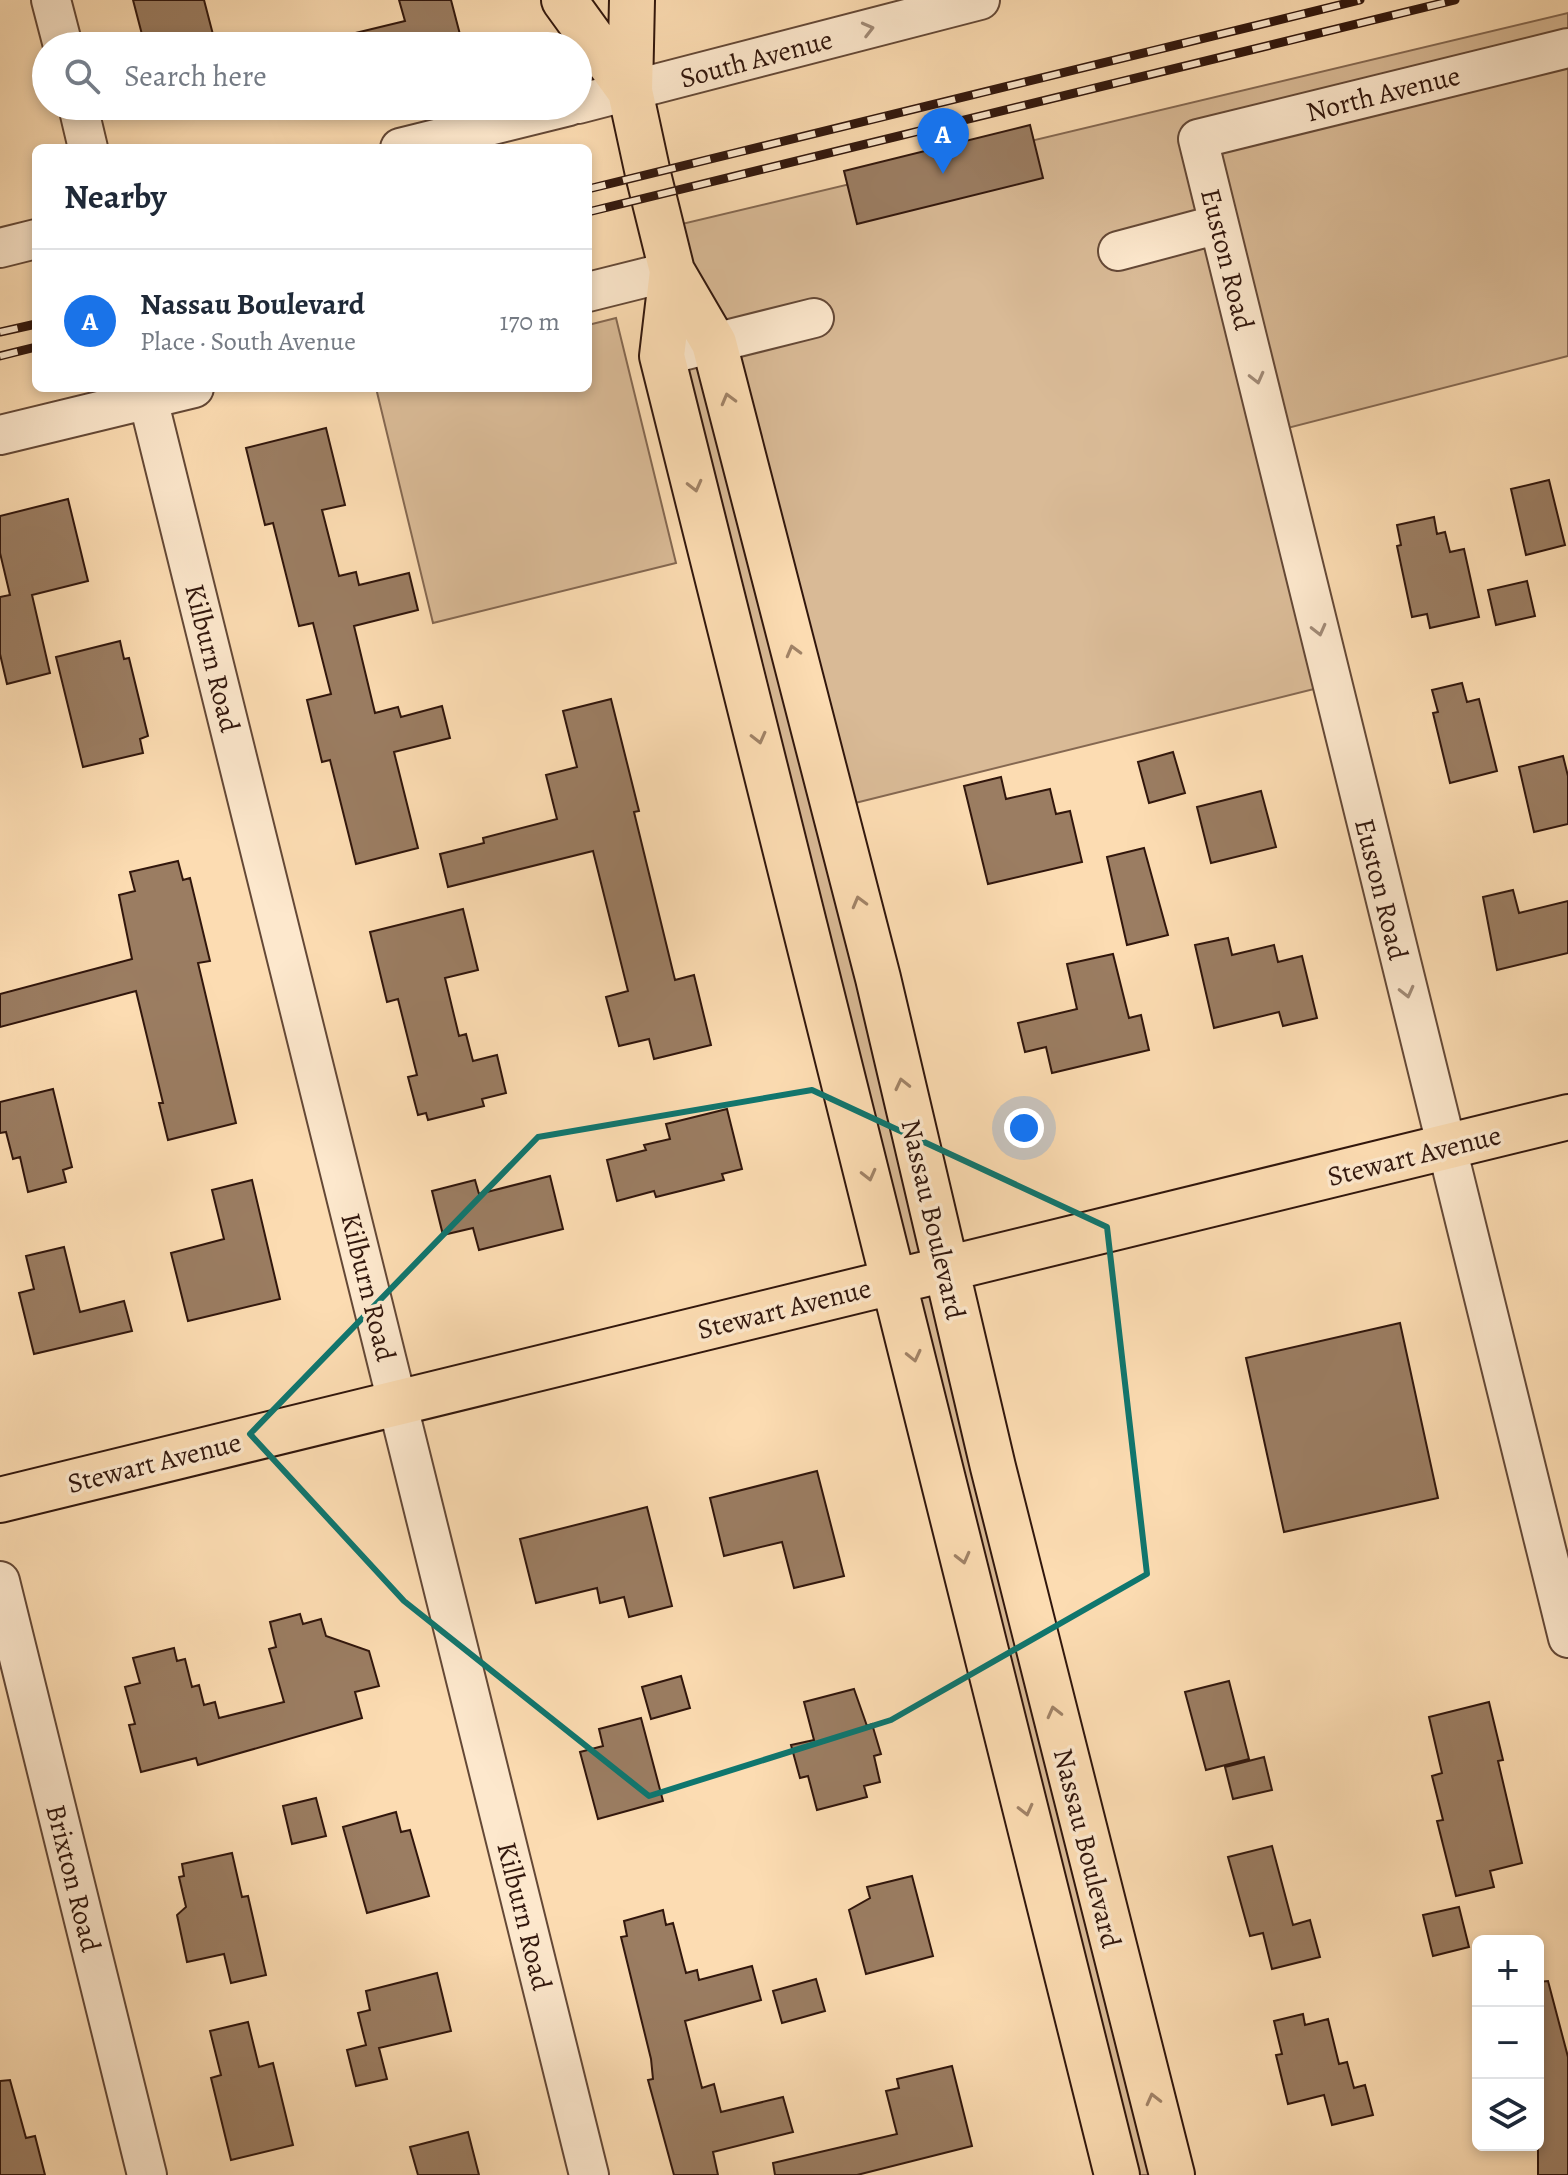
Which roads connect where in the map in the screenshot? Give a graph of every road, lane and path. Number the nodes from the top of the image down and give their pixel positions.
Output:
1 (51, 0) edge
2 (564, 0) edge
3 (632, 0) edge
4 (980, 0) edge
5 (59, 32) edge
6 (585, 32) edge
7 (592, 41) edge
8 (1568, 48) edge
9 (630, 91) junction
10 (592, 100) edge
11 (81, 120) edge
12 (513, 120) edge
13 (1198, 139) joint
14 (87, 144) edge
15 (416, 144) edge
16 (1219, 224) junction
17 (32, 240) edge
18 (0, 248) edge
19 (1118, 251) dead end
20 (672, 271) junction
21 (592, 291) edge
22 (814, 318) dead end
23 (714, 343) junction
24 (662, 356) junction
25 (177, 392) edge
26 (148, 399) junction
27 (0, 435) edge
28 (1568, 1117) edge
29 (1446, 1147) junction
30 (944, 1269) junction
31 (895, 1281) junction
32 (397, 1403) junction
33 (0, 1500) edge
34 (0, 1581) edge
35 (1568, 1638) edge
36 (147, 2175) edge
37 (589, 2175) edge
38 (1117, 2175) edge
39 (1172, 2175) edge

1 - 5 street
2 - 6 main road, Nassau Boulevard
3 - 9 main road, Nassau Boulevard
9 -> 4 street, South Avenue
7 - 9 main road, Nassau Boulevard
8 - 13 street, North Avenue
9 - 10 street, South Avenue
9 - 20 main road, Nassau Boulevard
11 - 14 street
12 - 15 street
13 - 16 street, Euston Road
16 - 19 street
16 -> 29 street, Euston Road
17 - 18 street
20 - 21 street
20 - 23 main road, Nassau Boulevard
20 - 24 main road, Nassau Boulevard
22 - 23 street
23 - 24 street
30 -> 23 main road, Nassau Boulevard
24 -> 31 main road, Nassau Boulevard
25 - 26 street
26 - 27 street
26 - 32 street, Kilburn Road
28 - 29 main road, Stewart Avenue
29 - 30 main road, Stewart Avenue
29 - 35 street, Euston Road
30 - 31 main road, Stewart Avenue
39 -> 30 main road, Nassau Boulevard
31 - 32 main road, Stewart Avenue
31 -> 38 main road, Nassau Boulevard
32 - 33 main road, Stewart Avenue
32 - 37 street, Kilburn Road
34 - 36 street, Brixton Road

